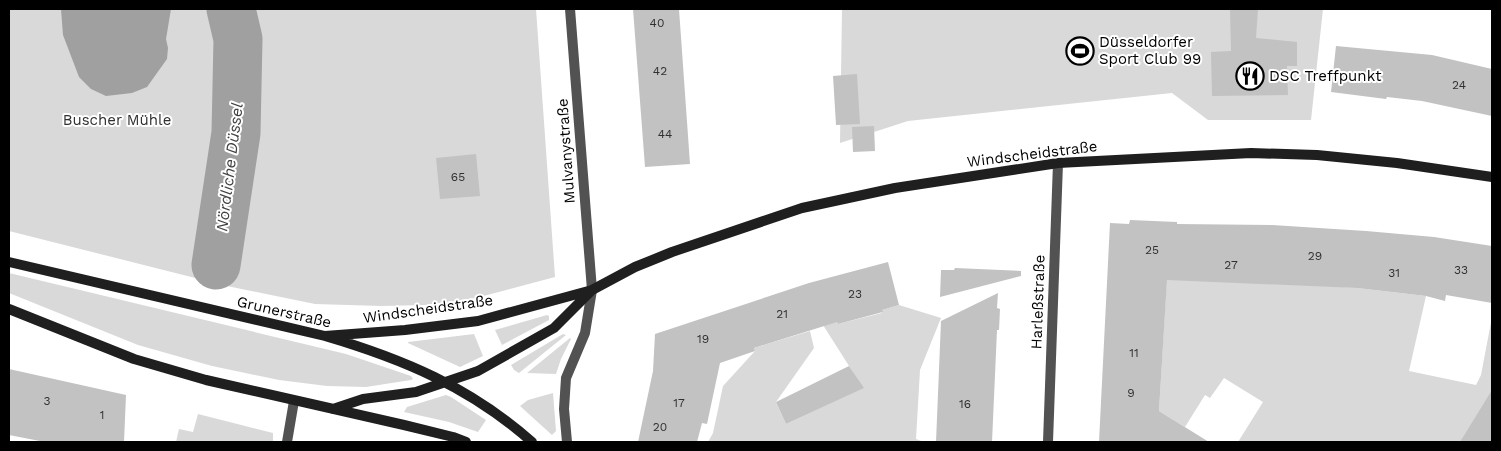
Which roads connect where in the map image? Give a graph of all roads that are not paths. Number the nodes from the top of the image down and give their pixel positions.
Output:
1 (570, 9) edge
2 (1058, 163) junction
3 (1492, 177) edge
4 (9, 262) edge
5 (592, 290) junction
6 (9, 309) edge
7 (325, 336) junction
8 (447, 383) junction
9 (294, 401) junction
10 (332, 409) junction
11 (287, 442) edge
12 (466, 442) edge
13 (532, 442) edge
14 (566, 442) edge
15 (1048, 442) edge

1 - 5 street, Mulvanystraße
2 - 3 main road, Windscheidstraße
2 - 5 main road, Windscheidstraße
2 - 15 street, Harleßstraße
4 - 7 main road, Grunerstraße
5 - 7 main road, Windscheidstraße
5 - 8 main road, Windscheidstraße
5 - 14 street
6 - 9 main road
7 - 8 main road, Grunerstraße
8 - 10 main road, Windscheidstraße
8 - 13 main road, Grunerstraße
9 - 10 main road
9 - 11 street
10 - 12 main road

